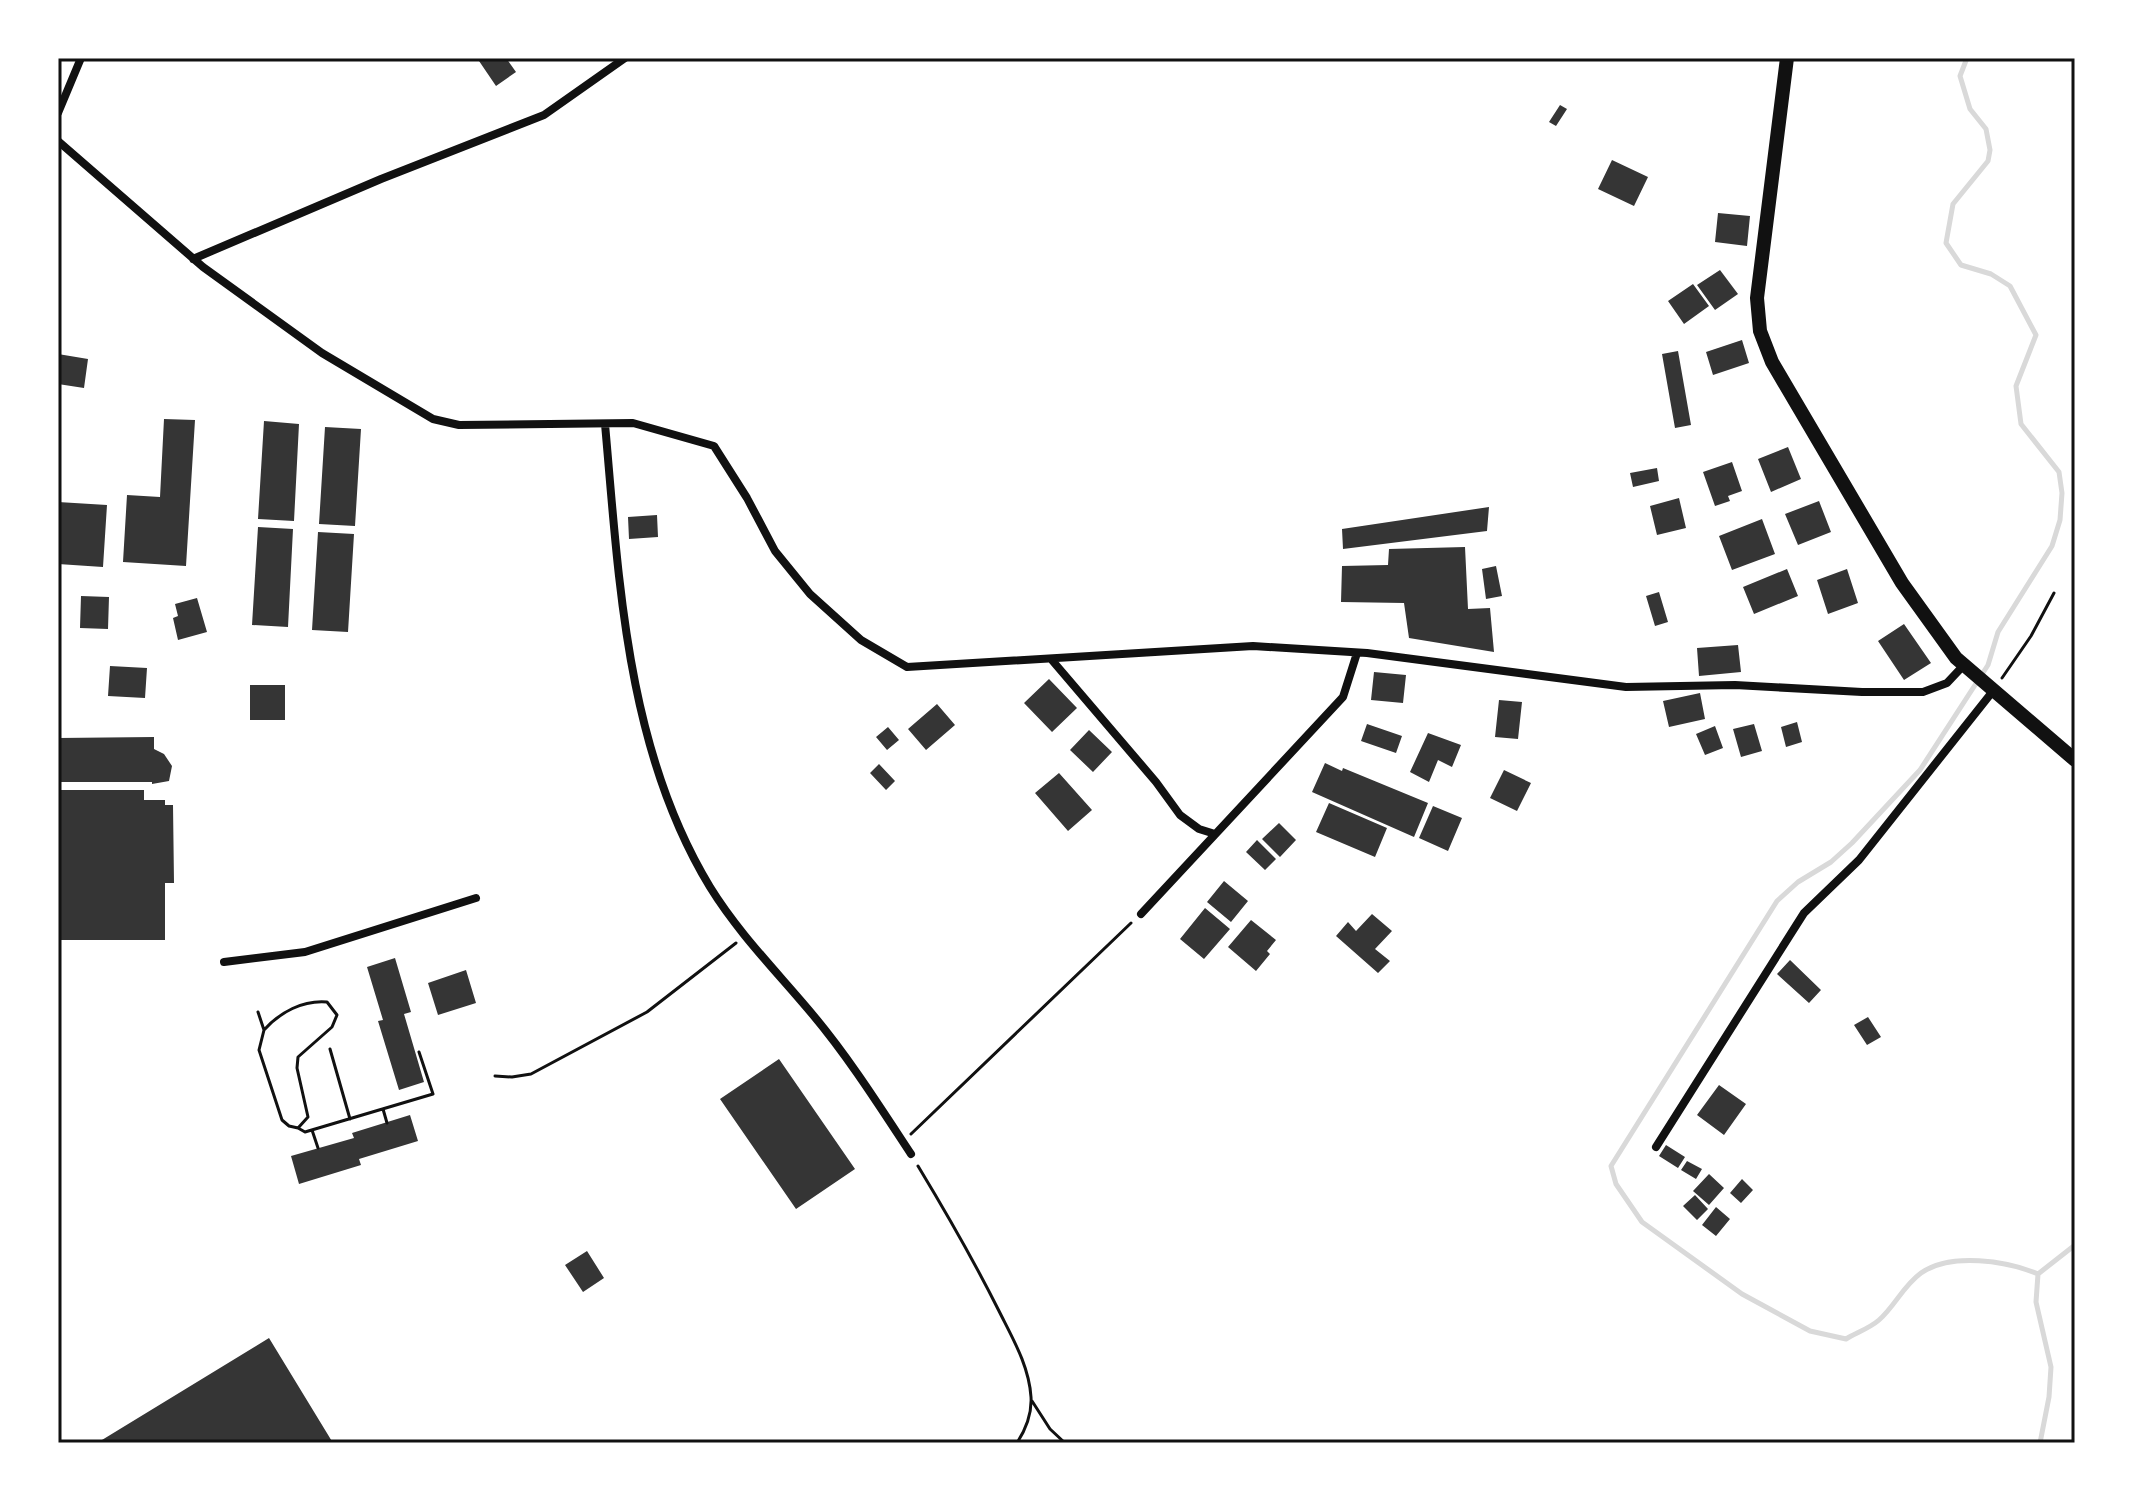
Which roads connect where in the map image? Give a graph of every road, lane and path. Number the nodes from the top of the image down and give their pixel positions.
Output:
1 (81, 58) edge
2 (625, 58) edge
3 (1787, 58) edge
4 (58, 113) edge
5 (58, 141) edge
6 (193, 259) junction
7 (605, 424) junction
8 (2054, 593) dead end
9 (1357, 653) junction
10 (1051, 659) junction
11 (1967, 669) junction
12 (1990, 689) junction
13 (2073, 755) edge
14 (1215, 834) junction
15 (476, 898) dead end
16 (1141, 914) joint
17 (745, 936) junction
18 (224, 962) dead end
19 (258, 1012) dead end
20 (264, 1030) junction
21 (330, 1049) dead end
22 (419, 1052) dead end
23 (495, 1076) dead end
24 (383, 1109) junction
25 (350, 1119) junction
26 (387, 1123) dead end
27 (298, 1128) junction
28 (312, 1130) junction
29 (903, 1142) junction
30 (1656, 1147) dead end
31 (318, 1148) dead end
32 (911, 1154) joint
33 (1032, 1401) junction
34 (1017, 1443) edge
35 (1065, 1443) edge

1 - 4 street
2 - 6 street
3 - 11 street
5 - 6 street
6 - 7 street
7 - 10 street
7 - 17 street
8 - 12 path
9 - 10 street
9 - 11 street
9 - 14 street
10 - 14 street
11 - 12 street
12 - 13 street
12 - 30 street
14 - 16 street
15 - 18 street
16 - 29 path
17 - 23 path
17 - 29 street
19 - 20 path
20 - 27 path
20 - 27 path
21 - 25 path
22 - 24 path
24 - 25 path
24 - 26 path
25 - 28 path
27 - 28 path
28 - 31 path
29 - 32 street
32 - 33 path
33 - 34 path
33 - 35 path

